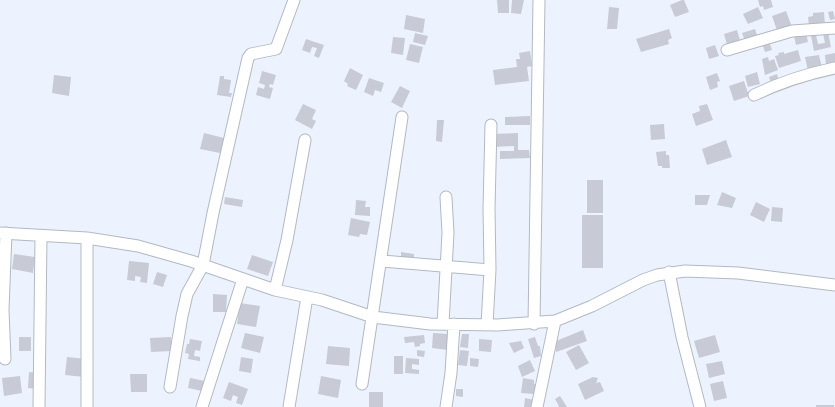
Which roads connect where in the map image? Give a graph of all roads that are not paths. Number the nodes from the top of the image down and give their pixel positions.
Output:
1 (294, 0) edge
2 (539, 0) edge
3 (835, 28) edge
4 (727, 50) dead end
5 (835, 68) edge
6 (754, 95) dead end
7 (402, 117) dead end
8 (491, 125) dead end
9 (305, 140) dead end
10 (446, 197) dead end
11 (3, 233) edge
12 (42, 236) junction
13 (87, 238) junction
14 (382, 261) junction
15 (203, 265) junction
16 (446, 265) junction
17 (490, 270) junction
18 (669, 272) junction
19 (243, 279) junction
20 (835, 285) edge
21 (275, 290) junction
22 (306, 297) junction
23 (373, 317) junction
24 (554, 321) junction
25 (448, 324) junction
26 (534, 324) junction
27 (487, 325) junction
28 (5, 359) dead end
29 (362, 384) dead end
30 (170, 387) dead end
31 (39, 407) edge
32 (87, 407) edge
33 (202, 407) edge
34 (289, 407) edge
35 (446, 407) edge
36 (538, 407) edge
37 (700, 407) edge

1 - 15 street
2 - 26 street
3 - 4 street
5 - 6 street
7 - 14 street
8 - 17 street
9 - 21 street
10 - 16 street
11 - 12 street
11 - 28 street
12 - 13 street
12 - 31 street
13 - 15 street
13 - 32 street
14 - 16 street
14 - 23 street
15 - 19 street
15 - 30 street
16 - 17 street
16 - 25 street
17 - 27 street
18 - 20 street
18 - 24 street
18 - 37 street
19 - 21 street
19 - 33 street
21 - 22 street
22 - 23 street
22 - 34 street
23 - 25 street
23 - 29 street
24 - 26 street
24 - 36 street
25 - 27 street
25 - 35 street
26 - 27 street

